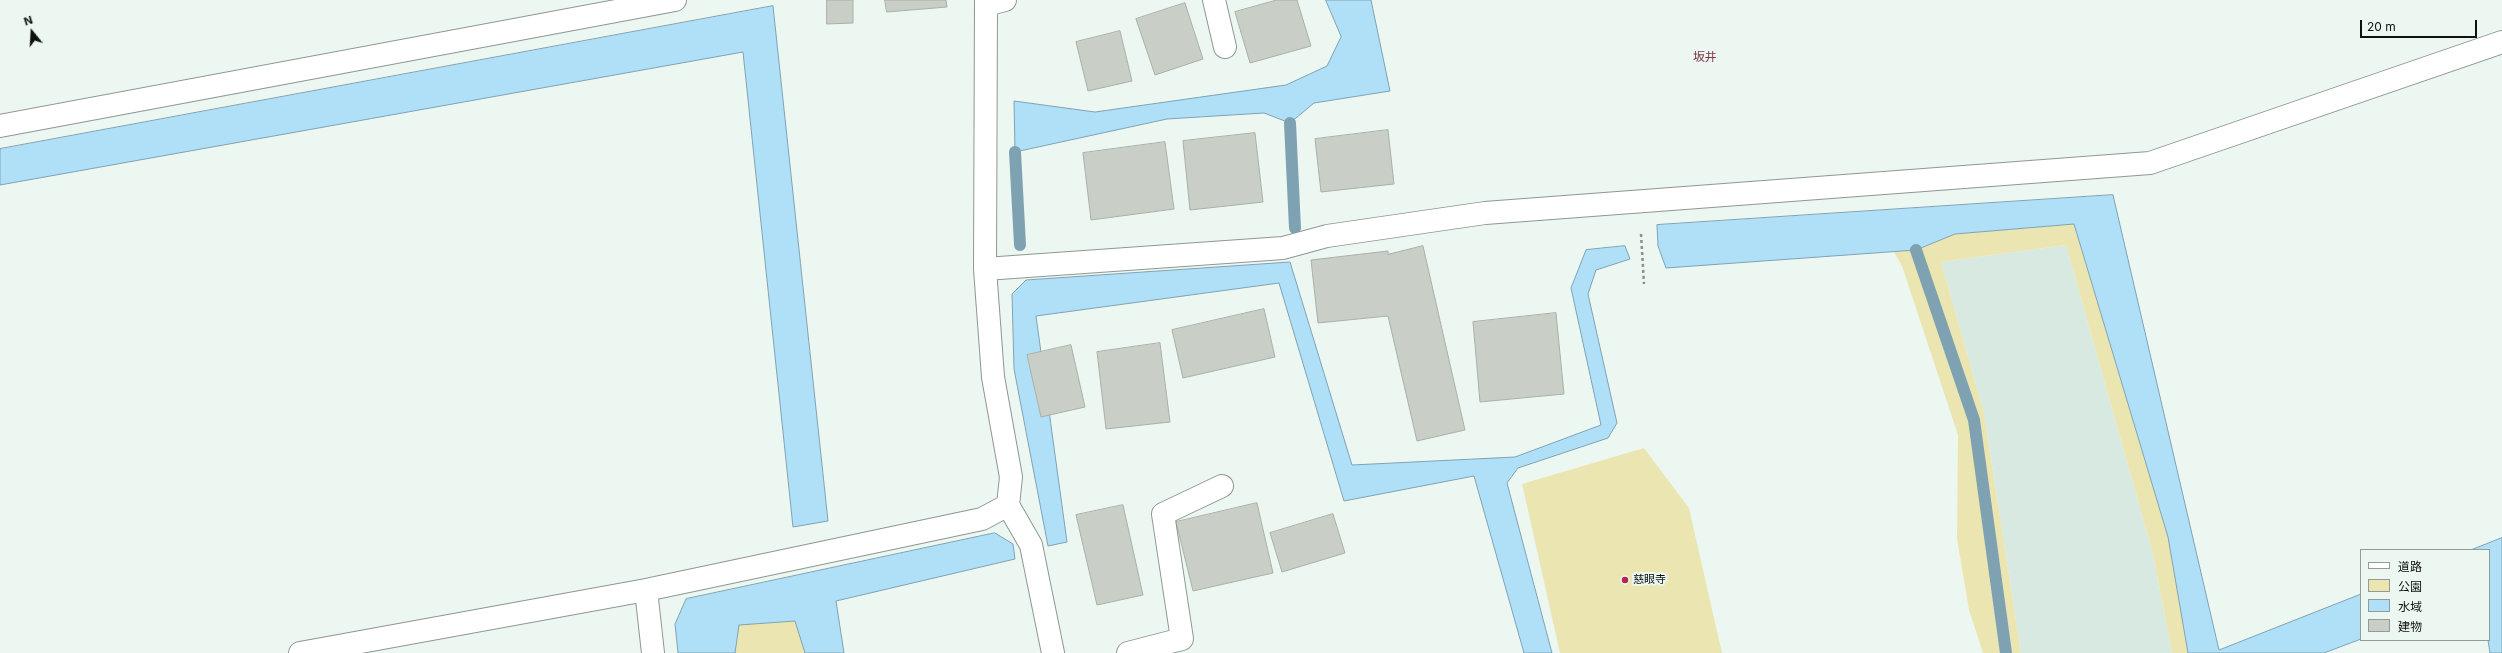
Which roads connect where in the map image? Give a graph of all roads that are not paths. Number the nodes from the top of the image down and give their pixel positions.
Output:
1 (675, 0) edge
2 (1214, 0) edge
3 (992, 2) edge
4 (2502, 42) edge
5 (1225, 47) dead end
6 (0, 126) edge
7 (985, 269) junction
8 (1222, 486) dead end
9 (1008, 505) junction
10 (646, 590) junction
11 (300, 653) edge
12 (653, 653) edge
13 (1053, 653) edge
14 (1128, 653) edge

1 - 6 street
2 - 5 street
3 - 7 street
4 - 7 street
7 - 9 street
8 - 14 street
9 - 10 street
9 - 13 street
10 - 11 street
10 - 12 street

